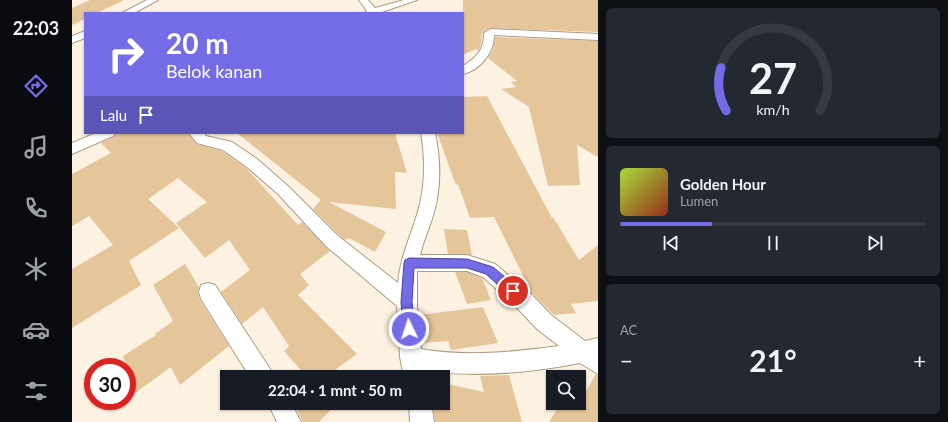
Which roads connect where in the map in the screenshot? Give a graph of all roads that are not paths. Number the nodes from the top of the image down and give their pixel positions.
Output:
1 (154, 0) edge
2 (363, 0) edge
3 (412, 0) edge
4 (129, 12) edge
5 (372, 12) edge
6 (84, 34) edge
7 (598, 37) edge
8 (72, 40) edge
9 (464, 70) edge
10 (106, 134) edge
11 (197, 134) edge
12 (428, 134) edge
13 (72, 149) edge
14 (409, 263) junction
15 (208, 292) dead end
16 (407, 302) junction
17 (593, 354) edge
18 (411, 357) junction
19 (258, 370) edge
20 (414, 370) edge
21 (283, 410) edge
22 (421, 410) edge
23 (289, 422) edge
24 (422, 422) edge

1 - 4 street
2 - 5 street
3 - 5 street
6 - 8 street
7 - 9 street
10 - 13 street
11 - 16 street
12 - 14 street
14 - 16 street
14 - 17 street
15 - 19 street
16 - 18 street
17 - 18 street
18 - 20 street
21 - 23 street
22 - 24 street

